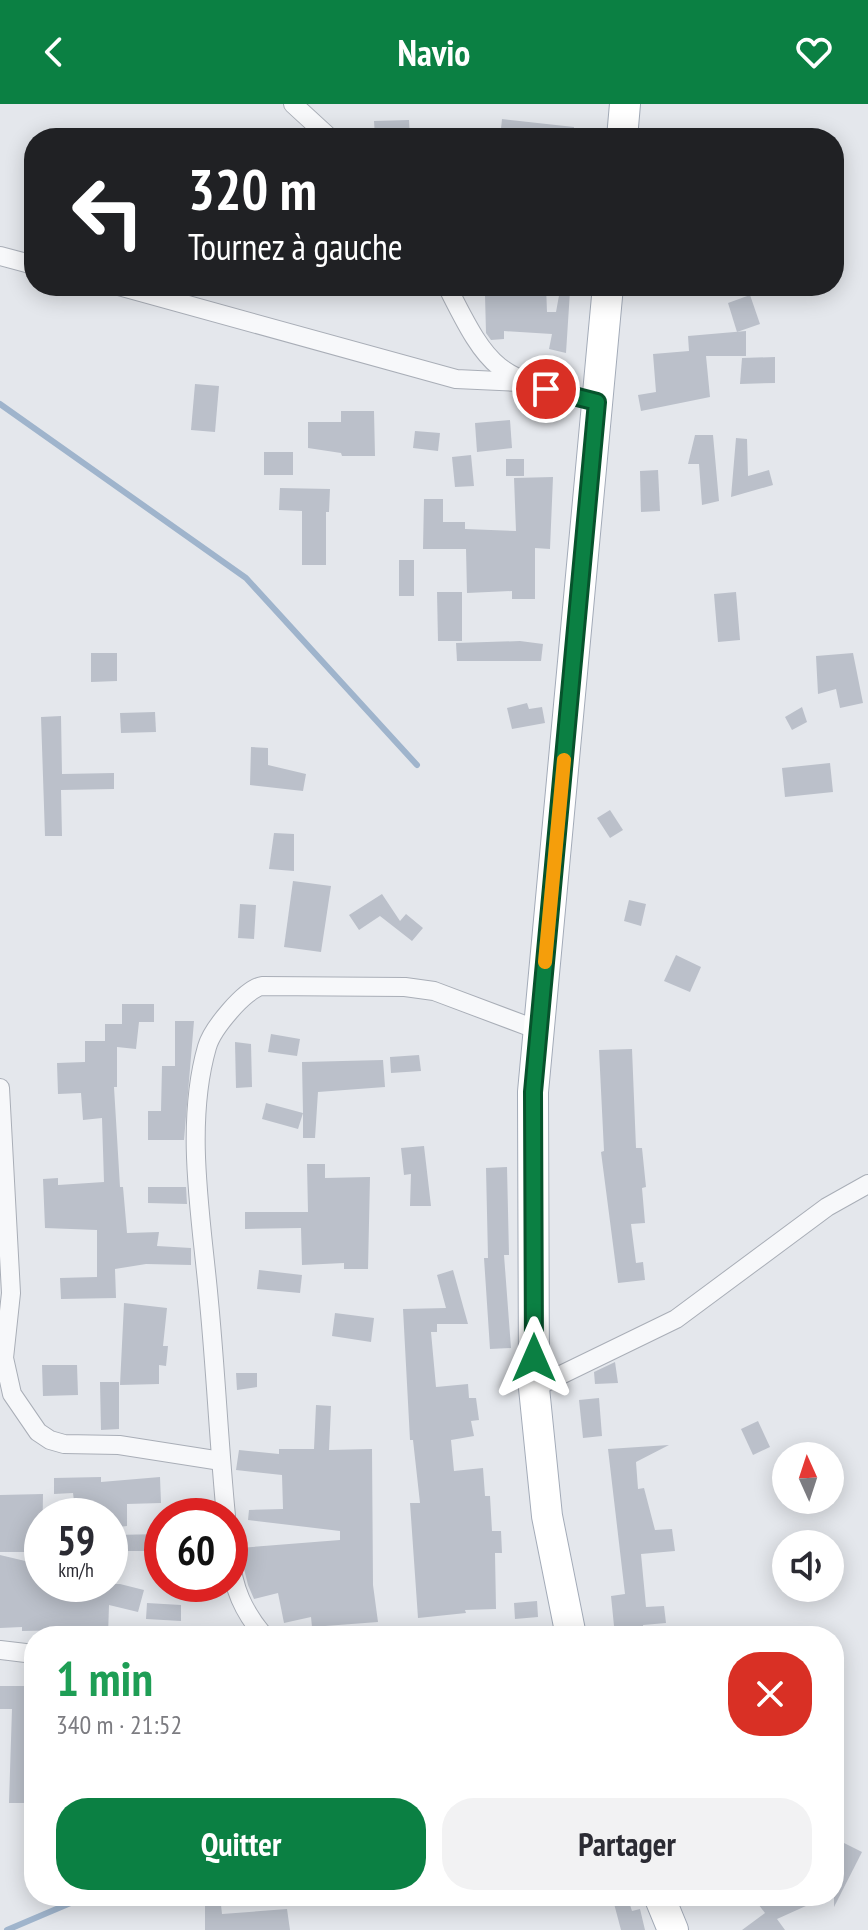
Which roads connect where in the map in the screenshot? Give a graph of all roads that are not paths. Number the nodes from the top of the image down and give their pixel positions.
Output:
1 (293, 104) edge
2 (625, 104) edge
3 (319, 128) edge
4 (623, 128) edge
5 (0, 256) edge
6 (24, 262) edge
7 (155, 296) edge
8 (452, 296) edge
9 (607, 296) edge
10 (520, 382) junction
11 (597, 402) junction
12 (538, 1030) junction
13 (0, 1088) edge
14 (868, 1184) edge
15 (534, 1388) junction
16 (221, 1461) junction
17 (224, 1498) edge
18 (240, 1602) edge
19 (256, 1626) edge
20 (569, 1626) edge
21 (0, 1650) edge
22 (24, 1653) edge
23 (663, 1906) edge
24 (673, 1930) edge

1 - 3 street
2 - 4 main road
5 - 6 street
7 - 10 street
8 - 10 street
9 - 11 main road
10 - 11 street
11 - 12 main road
12 - 15 main road
12 - 16 street
13 - 16 street
14 - 15 street
15 - 20 main road
16 - 17 street
18 - 19 street
21 - 22 street
23 - 24 main road

